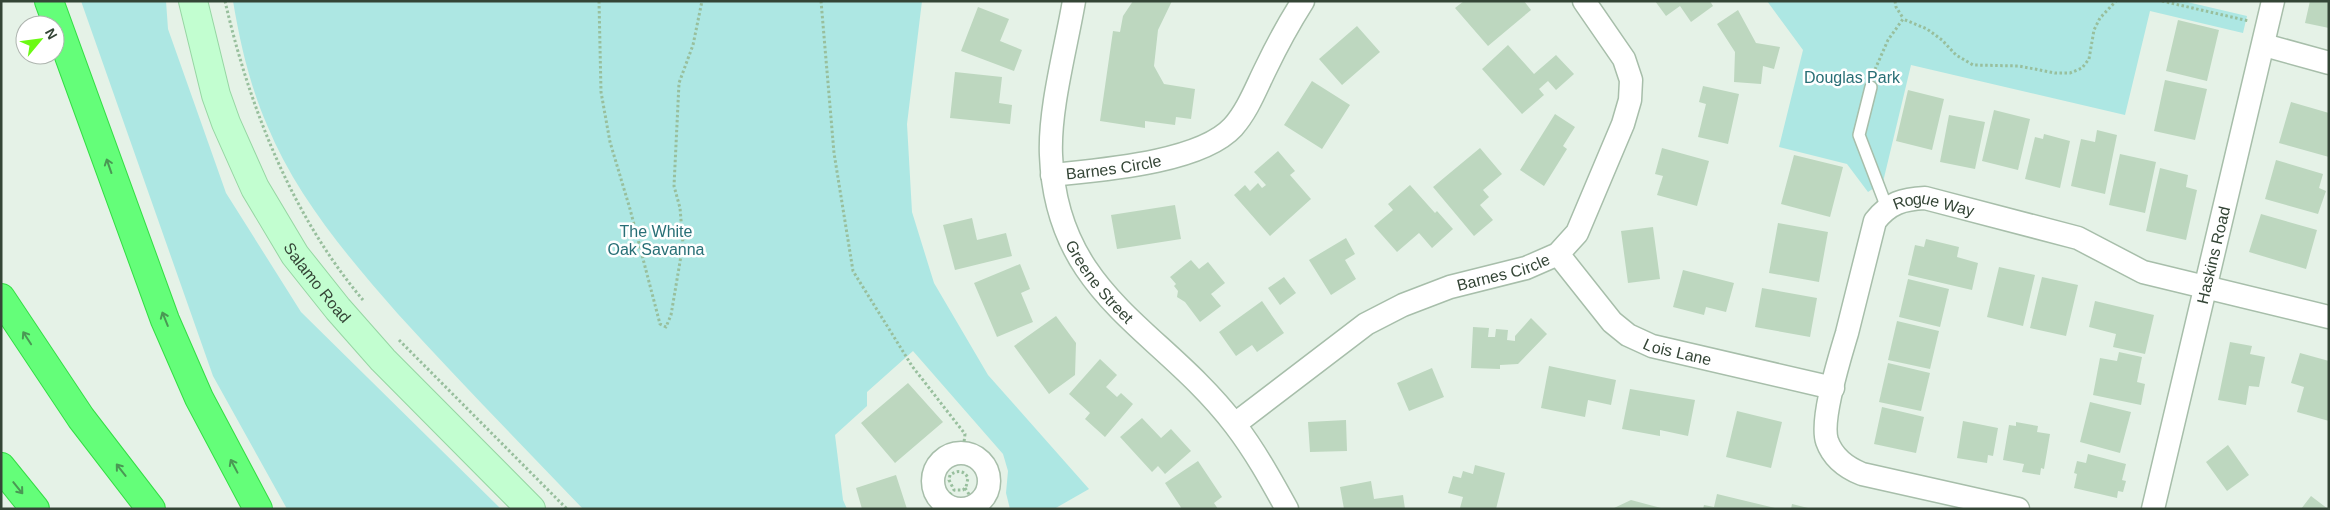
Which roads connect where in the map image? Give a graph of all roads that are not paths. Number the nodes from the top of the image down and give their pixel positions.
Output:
1 (49, 1) edge
2 (193, 1) edge
3 (1074, 1) edge
4 (1303, 1) edge
5 (1584, 1) edge
6 (2273, 1) edge
7 (2264, 45) junction
8 (2329, 63) edge
9 (1871, 87) road end
10 (1052, 176) junction
11 (1887, 208) junction
12 (1558, 254) junction
13 (2206, 289) junction
14 (1, 298) edge
15 (2329, 317) edge
16 (1833, 388) junction
17 (1235, 424) junction
18 (1, 468) edge
19 (975, 501) edge
20 (35, 509) edge
21 (151, 509) edge
22 (258, 509) edge
23 (531, 509) edge
24 (1287, 509) edge
25 (2018, 509) edge
26 (2153, 509) edge

22 -> 1 highway
2 - 23 main road, Salamo Road
3 - 10 street, Greene Street
4 - 10 street, Barnes Circle
5 - 12 street, Barnes Circle
6 - 7 street, Haskins Road
7 - 8 street
7 - 13 street, Haskins Road
9 - 11 lane
10 - 17 street, Greene Street
11 - 13 street, Rogue Way
11 - 16 street, Rogue Way
12 - 16 street, Lois Lane
12 - 17 street, Barnes Circle
13 - 15 street, Rogue Way
13 - 26 street, Haskins Road
21 -> 14 highway
16 - 25 street, Rogue Way
17 - 24 street, Greene Street
18 -> 20 highway
19 - 19 street

